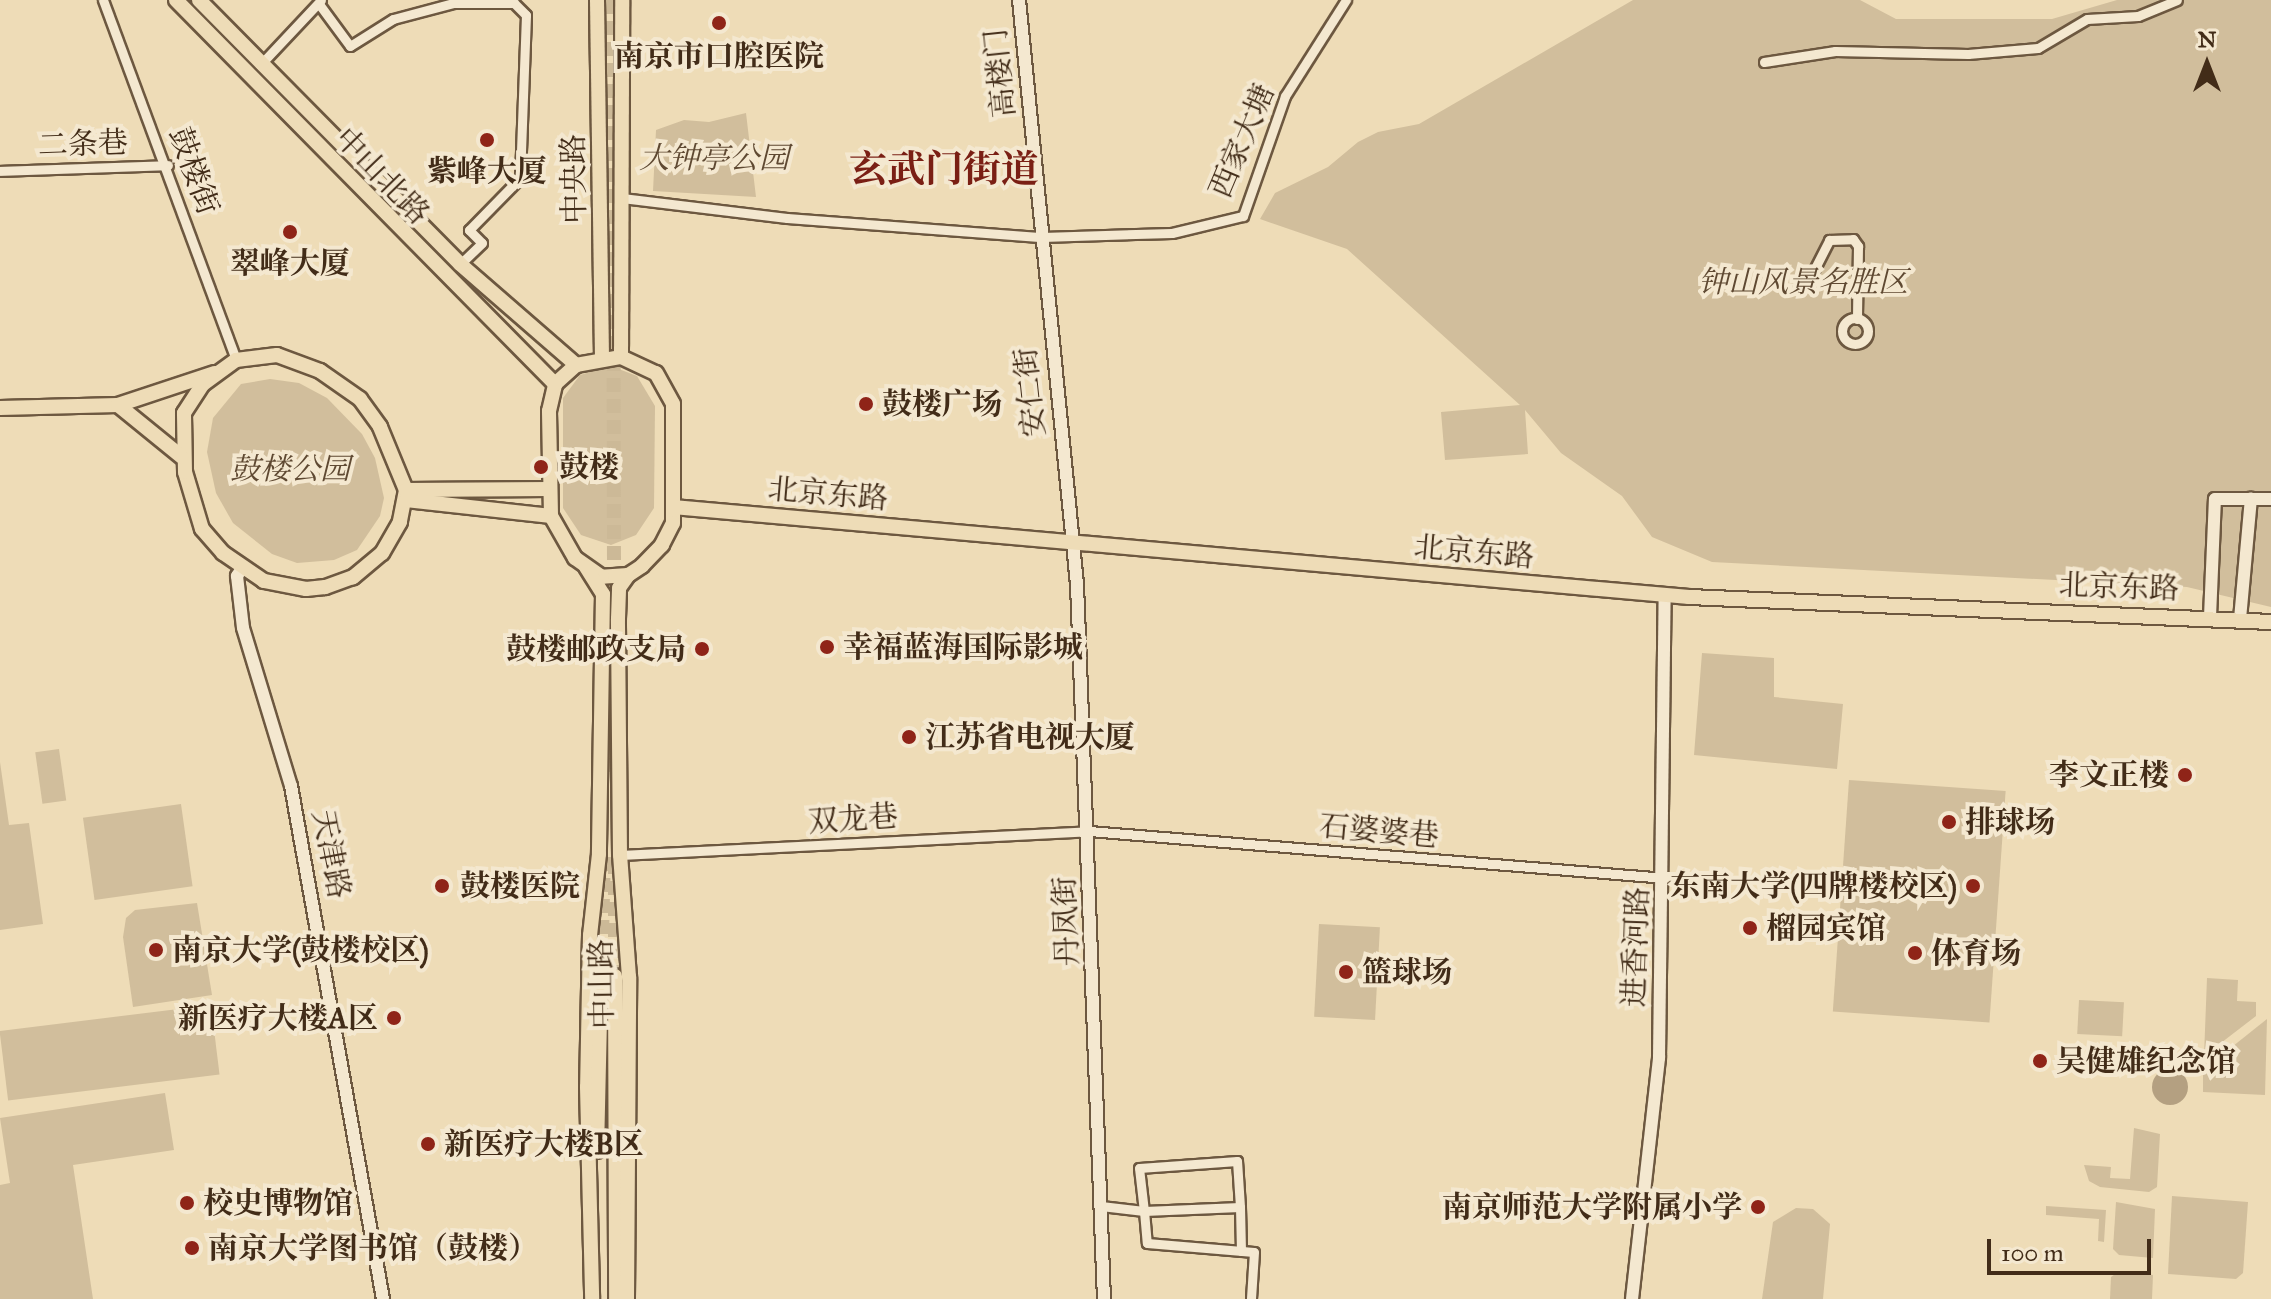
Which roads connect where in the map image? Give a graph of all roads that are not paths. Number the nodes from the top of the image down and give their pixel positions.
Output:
1 (103, 0) edge
2 (176, 0) edge
3 (199, 0) edge
4 (597, 0) edge
5 (622, 0) edge
6 (1019, 0) edge
7 (1346, 0) edge
8 (2177, 0) edge
9 (320, 2) edge
10 (1764, 62) dead end
11 (254, 70) junction
12 (168, 165) junction
13 (0, 171) edge
14 (622, 198) junction
15 (1042, 237) junction
16 (460, 264) junction
17 (1814, 270) dead end
18 (1857, 319) dead end
19 (602, 357) junction
20 (621, 357) junction
21 (236, 360) junction
22 (576, 365) junction
23 (215, 373) junction
24 (555, 384) junction
25 (118, 405) junction
26 (0, 408) edge
27 (182, 457) junction
28 (549, 489) junction
29 (406, 495) junction
30 (2251, 499) junction
31 (2271, 499) edge
32 (673, 507) junction
33 (551, 516) junction
34 (1074, 541) junction
35 (243, 567) junction
36 (586, 567) junction
37 (628, 575) junction
38 (1665, 595) junction
39 (2210, 617) junction
40 (2240, 619) junction
41 (2271, 622) edge
42 (1089, 831) junction
43 (620, 855) junction
44 (1665, 878) junction
45 (1101, 1206) junction
46 (1240, 1207) junction
47 (1144, 1211) junction
48 (1241, 1251) junction
49 (383, 1299) edge
50 (592, 1299) edge
51 (599, 1299) edge
52 (616, 1299) edge
53 (627, 1299) edge
54 (1104, 1299) edge
55 (1251, 1299) edge
56 (1632, 1299) edge

1 - 12 street, 鼓楼街
2 - 11 main road, 中山北路
3 - 11 main road, 中山北路
4 - 19 main road, 中央路
5 - 14 main road, 中央路
6 - 15 street, 高楼门
7 - 15 street, 西家大塘
8 - 10 street
9 - 11 street
9 - 16 street
11 - 16 main road, 中山北路
11 - 24 main road, 中山北路
12 - 13 street, 二条巷
12 - 21 street, 鼓楼街
14 - 15 street
14 - 20 main road, 中央路
15 - 34 street, 安仁街
16 - 22 main road, 中山北路
17 - 18 street
19 - 20 main road
19 - 22 main road
20 - 32 main road
21 - 23 main road
21 - 29 main road
22 - 24 main road
23 - 25 main road
23 - 27 main road
24 - 28 main road
25 - 26 main road
25 - 27 main road
27 - 35 main road
28 - 29 main road
28 - 33 main road
29 - 33 main road
29 - 35 main road
30 - 31 street
30 - 39 street
30 - 40 street
32 - 34 main road, 北京东路
32 - 37 main road
33 - 36 main road
34 - 38 main road, 北京东路
34 - 42 street, 丹凤街
35 - 49 street, 天津路
36 - 37 main road
36 - 50 main road
37 - 43 main road, 中山路
38 - 39 main road, 北京东路
38 - 44 street, 进香河路
39 - 40 main road, 北京东路
40 - 41 main road, 北京东路
42 - 43 street, 双龙巷
42 - 44 street, 石婆婆巷
42 - 45 street, 丹凤街
43 - 53 main road, 中山路
44 - 56 street, 进香河路
45 - 47 street
45 - 54 street, 丹凤街
46 - 47 street
46 - 47 street
46 - 48 street
47 - 48 street
48 - 55 street
51 - 52 main road

